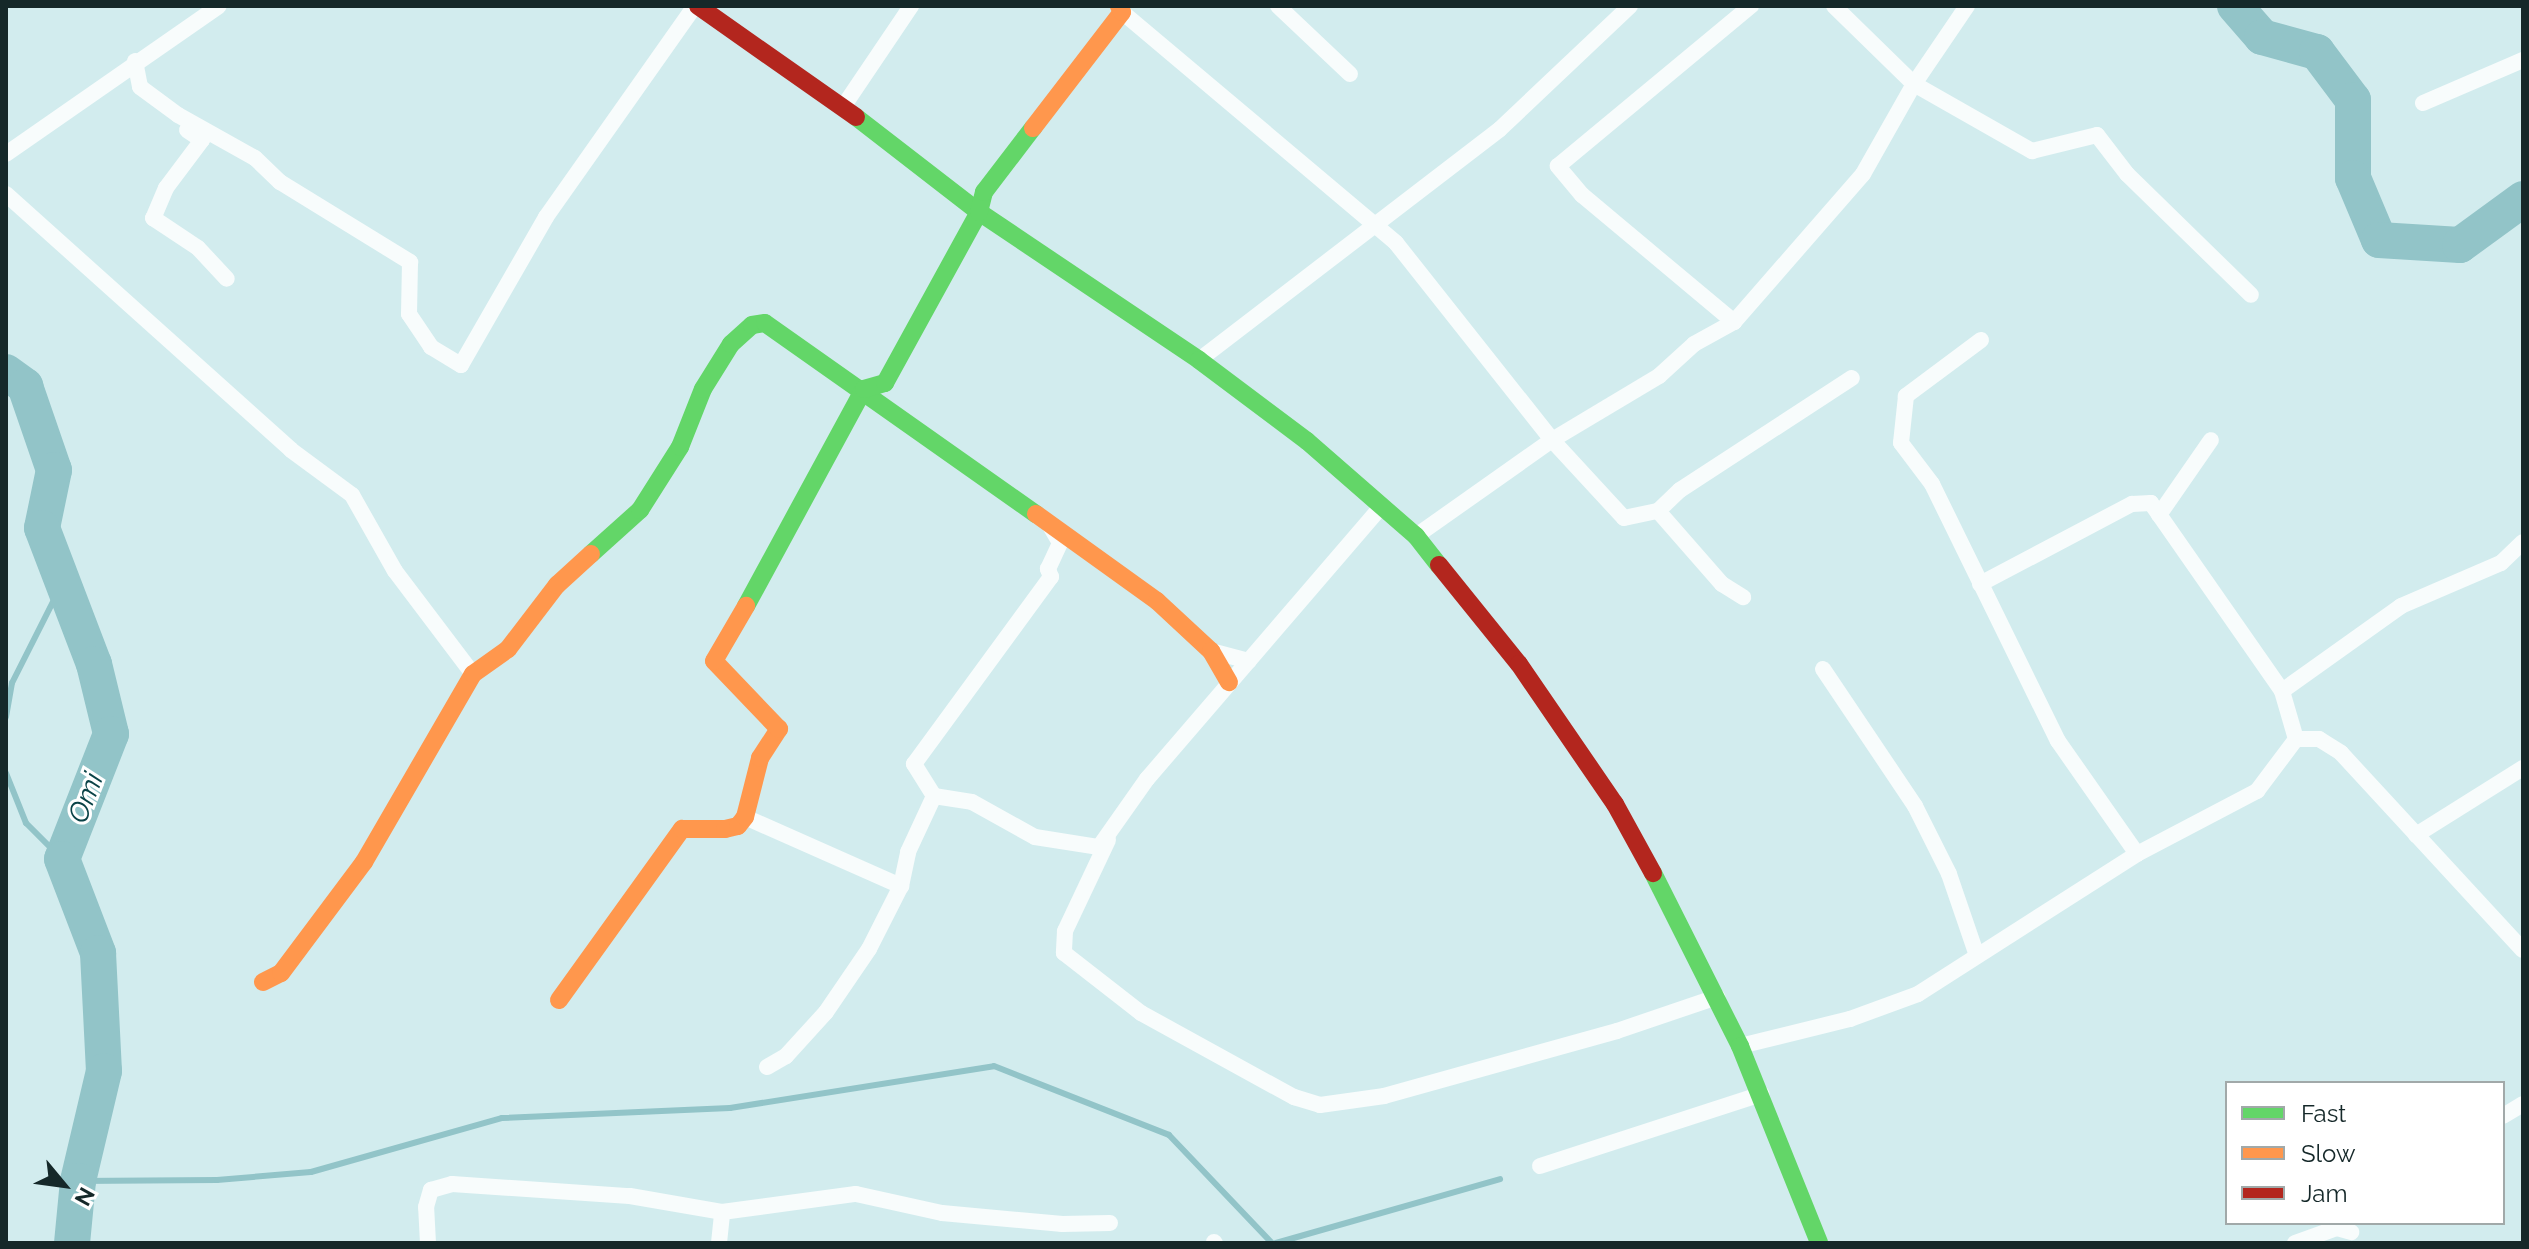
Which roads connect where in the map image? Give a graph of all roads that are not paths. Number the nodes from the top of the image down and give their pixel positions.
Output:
1 (219, 6) edge
2 (697, 6) edge
3 (911, 6) edge
4 (1278, 6) edge
5 (1630, 6) edge
6 (1751, 6) edge
7 (1834, 6) edge
8 (1967, 6) edge
9 (1121, 9) edge
10 (2523, 60) edge
11 (135, 61) junction
12 (1350, 74) dead end
13 (1914, 84) junction
14 (2423, 103) dead end
15 (168, 105) junction
16 (843, 107) junction
17 (6, 154) edge
18 (6, 194) edge
19 (979, 212) junction
20 (1372, 224) junction
21 (227, 279) dead end
22 (2251, 295) dead end
23 (1734, 322) junction
24 (1981, 340) dead end
25 (1199, 360) junction
26 (1852, 378) dead end
27 (864, 389) junction
28 (1552, 440) junction
29 (2211, 440) dead end
30 (1382, 506) junction
31 (1658, 511) junction
32 (2159, 515) junction
33 (1047, 521) junction
34 (1416, 536) junction
35 (2523, 542) edge
36 (1076, 546) junction
37 (1051, 577) junction
38 (1980, 584) junction
39 (1743, 597) dead end
40 (1211, 651) junction
41 (1249, 661) junction
42 (1823, 669) dead end
43 (473, 674) junction
44 (1229, 682) junction
45 (2282, 691) junction
46 (2296, 739) junction
47 (2523, 768) edge
48 (934, 796) junction
49 (1119, 816) junction
50 (745, 817) junction
51 (2416, 835) junction
52 (2137, 854) junction
53 (901, 886) junction
54 (2523, 950) edge
55 (1976, 953) junction
56 (263, 982) dead end
57 (1717, 997) junction
58 (559, 1000) dead end
59 (1740, 1046) junction
60 (767, 1067) dead end
61 (1762, 1094) junction
62 (2523, 1104) edge
63 (2505, 1115) edge
64 (1540, 1166) dead end
65 (722, 1212) junction
66 (1110, 1223) dead end
67 (2353, 1233) edge
68 (428, 1243) edge
69 (719, 1243) edge
70 (1819, 1243) edge
71 (2295, 1243) edge

1 - 11 street
2 - 15 street
2 - 16 street
3 - 16 street
4 - 12 street
5 - 20 street
6 - 23 street
7 - 13 street
8 - 13 street
9 - 19 street
9 - 20 street
10 - 14 street
11 - 15 street
11 - 17 street
13 - 22 street
13 - 23 street
15 - 21 street
16 - 19 street
18 - 43 street
19 - 25 street
19 - 27 street
20 - 25 street
20 - 28 street
23 - 28 street
24 - 38 street
25 - 30 street
26 - 31 street
27 - 33 street
27 - 43 street
27 - 50 street
28 - 31 street
28 - 34 street
29 - 32 street
30 - 34 street
30 - 41 street
31 - 39 street
32 - 38 street
32 - 45 street
33 - 36 street
33 - 37 street
34 - 57 street
35 - 45 street
36 - 37 street
36 - 40 street
37 - 48 street
38 - 52 street
40 - 41 street
40 - 44 street
41 - 44 street
42 - 55 street
43 - 56 street
44 - 49 street
45 - 46 street
46 - 51 street
46 - 52 street
47 - 51 street
48 - 49 street
48 - 53 street
49 - 57 street
50 - 53 street
50 - 58 street
51 - 54 street
52 - 55 street
53 - 60 street
55 - 59 street
57 - 59 street
59 - 61 street
61 - 64 street
61 - 70 street
62 - 63 street
65 - 66 street
65 - 68 street
65 - 69 street
67 - 71 street

